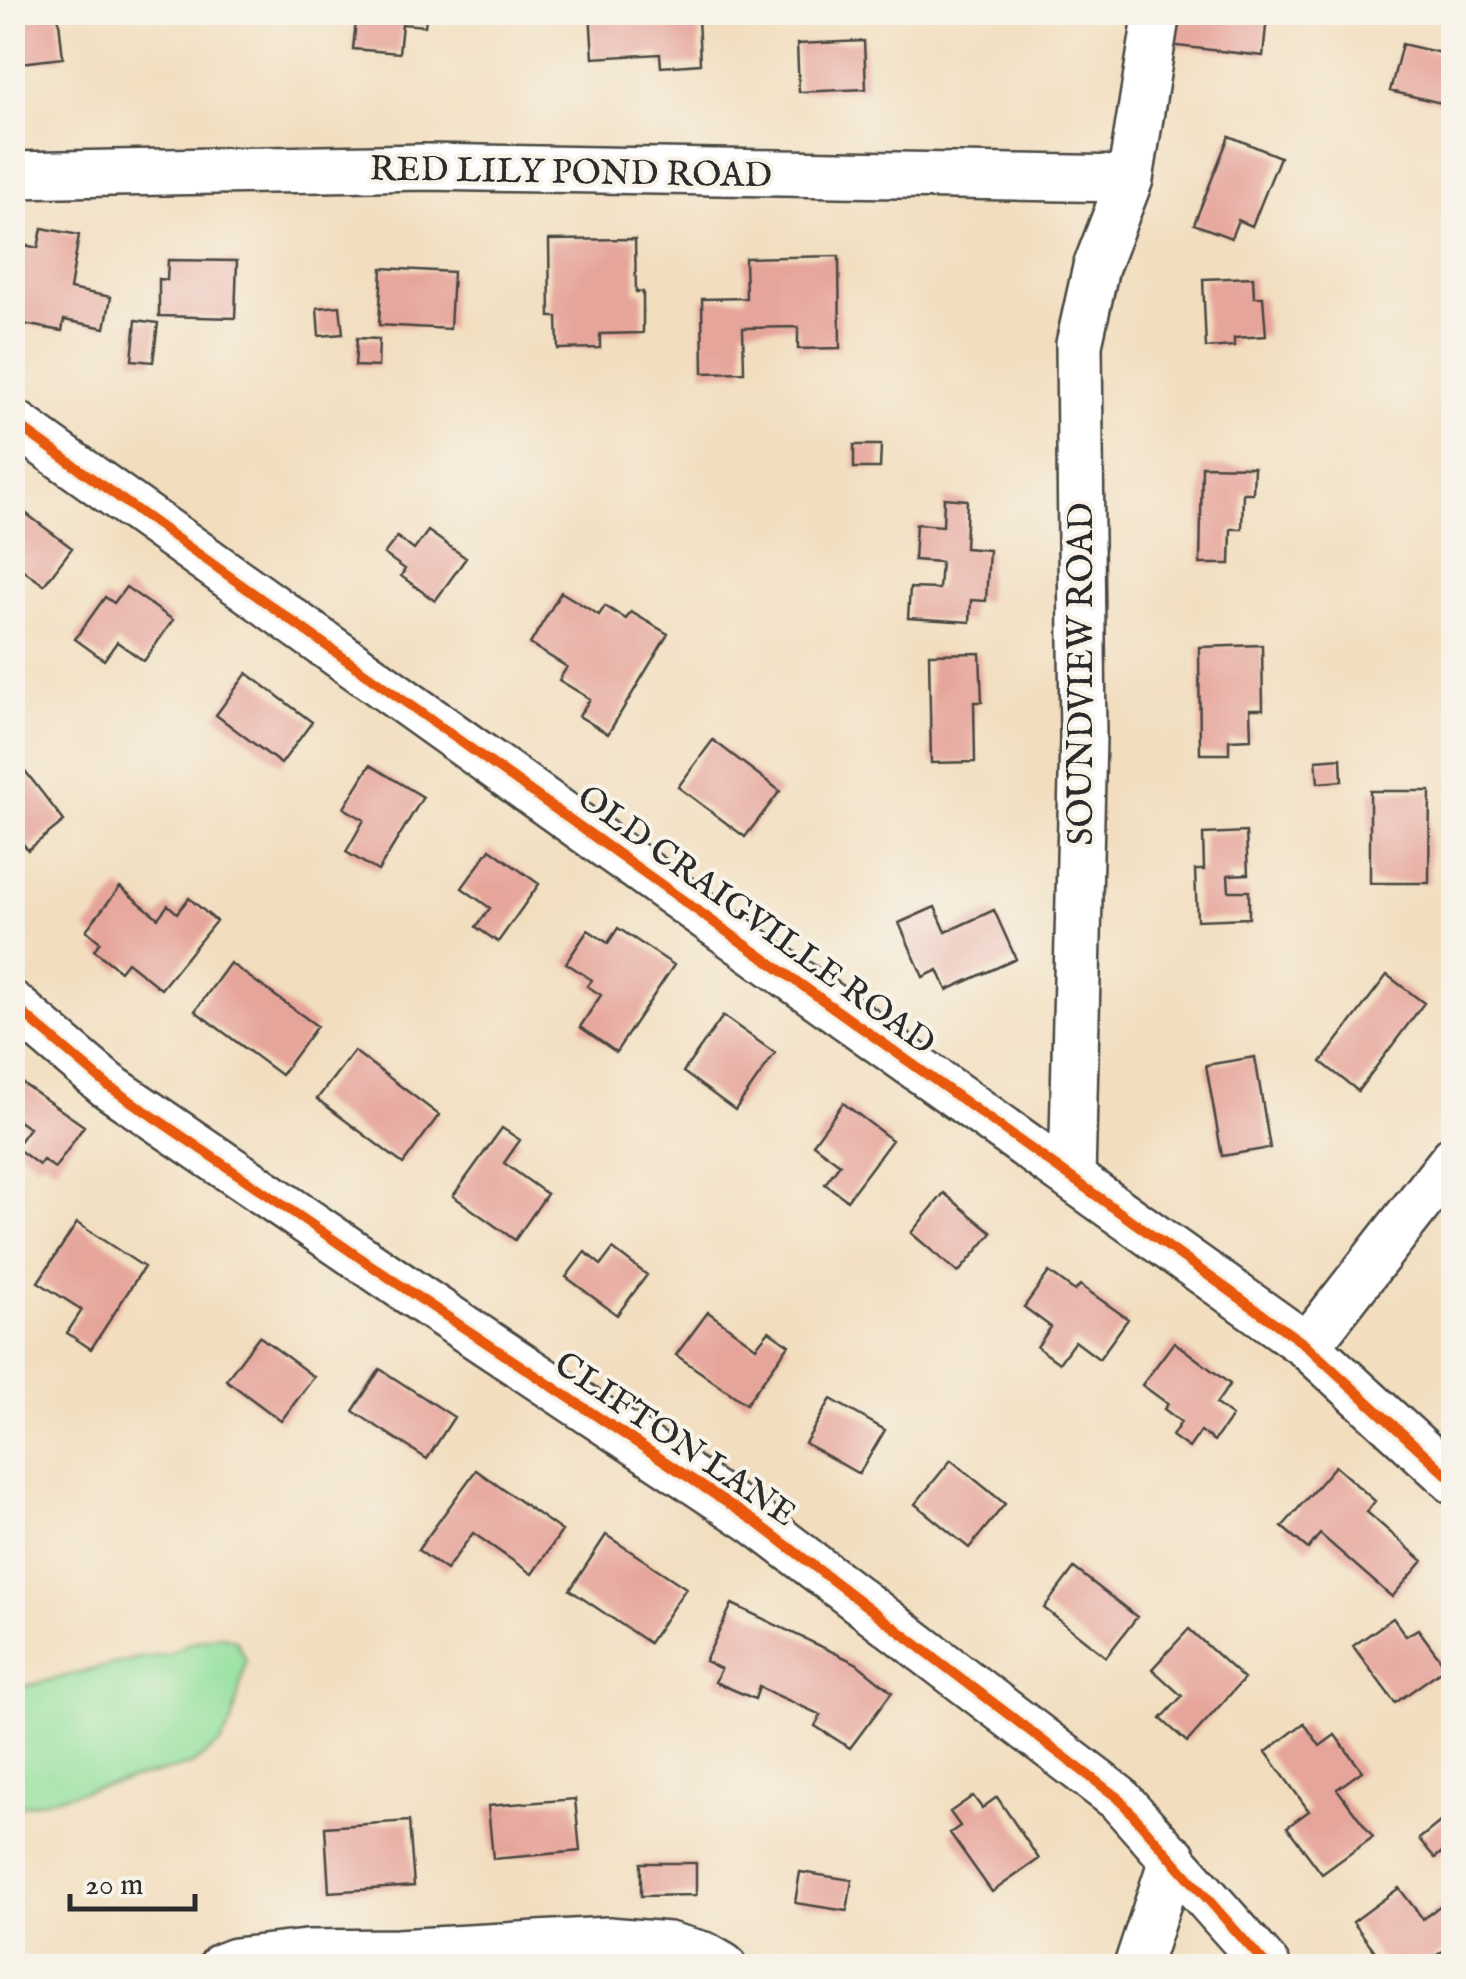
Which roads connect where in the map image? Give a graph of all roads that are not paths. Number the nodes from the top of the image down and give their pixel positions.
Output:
1 (1157, 12) edge
2 (12, 175) edge
3 (1130, 179) junction
4 (12, 422) edge
5 (12, 1004) edge
6 (1454, 1158) edge
7 (1072, 1178) junction
8 (1307, 1346) junction
9 (1454, 1481) edge
10 (1172, 1857) junction
11 (222, 1966) edge
12 (723, 1966) edge
13 (1136, 1966) edge
14 (1267, 1966) edge

1 - 3 street, SOUNDVIEW ROAD
2 - 3 street, RED LILY POND ROAD
3 - 7 street, SOUNDVIEW ROAD
4 - 7 street, OLD CRAIGVILLE ROAD
5 - 10 street, CLIFTON LANE
6 - 8 street
7 - 8 street, OLD CRAIGVILLE ROAD
8 - 9 street, OLD CRAIGVILLE ROAD
10 - 13 street
10 - 14 street, CLIFTON LANE
11 - 12 street

